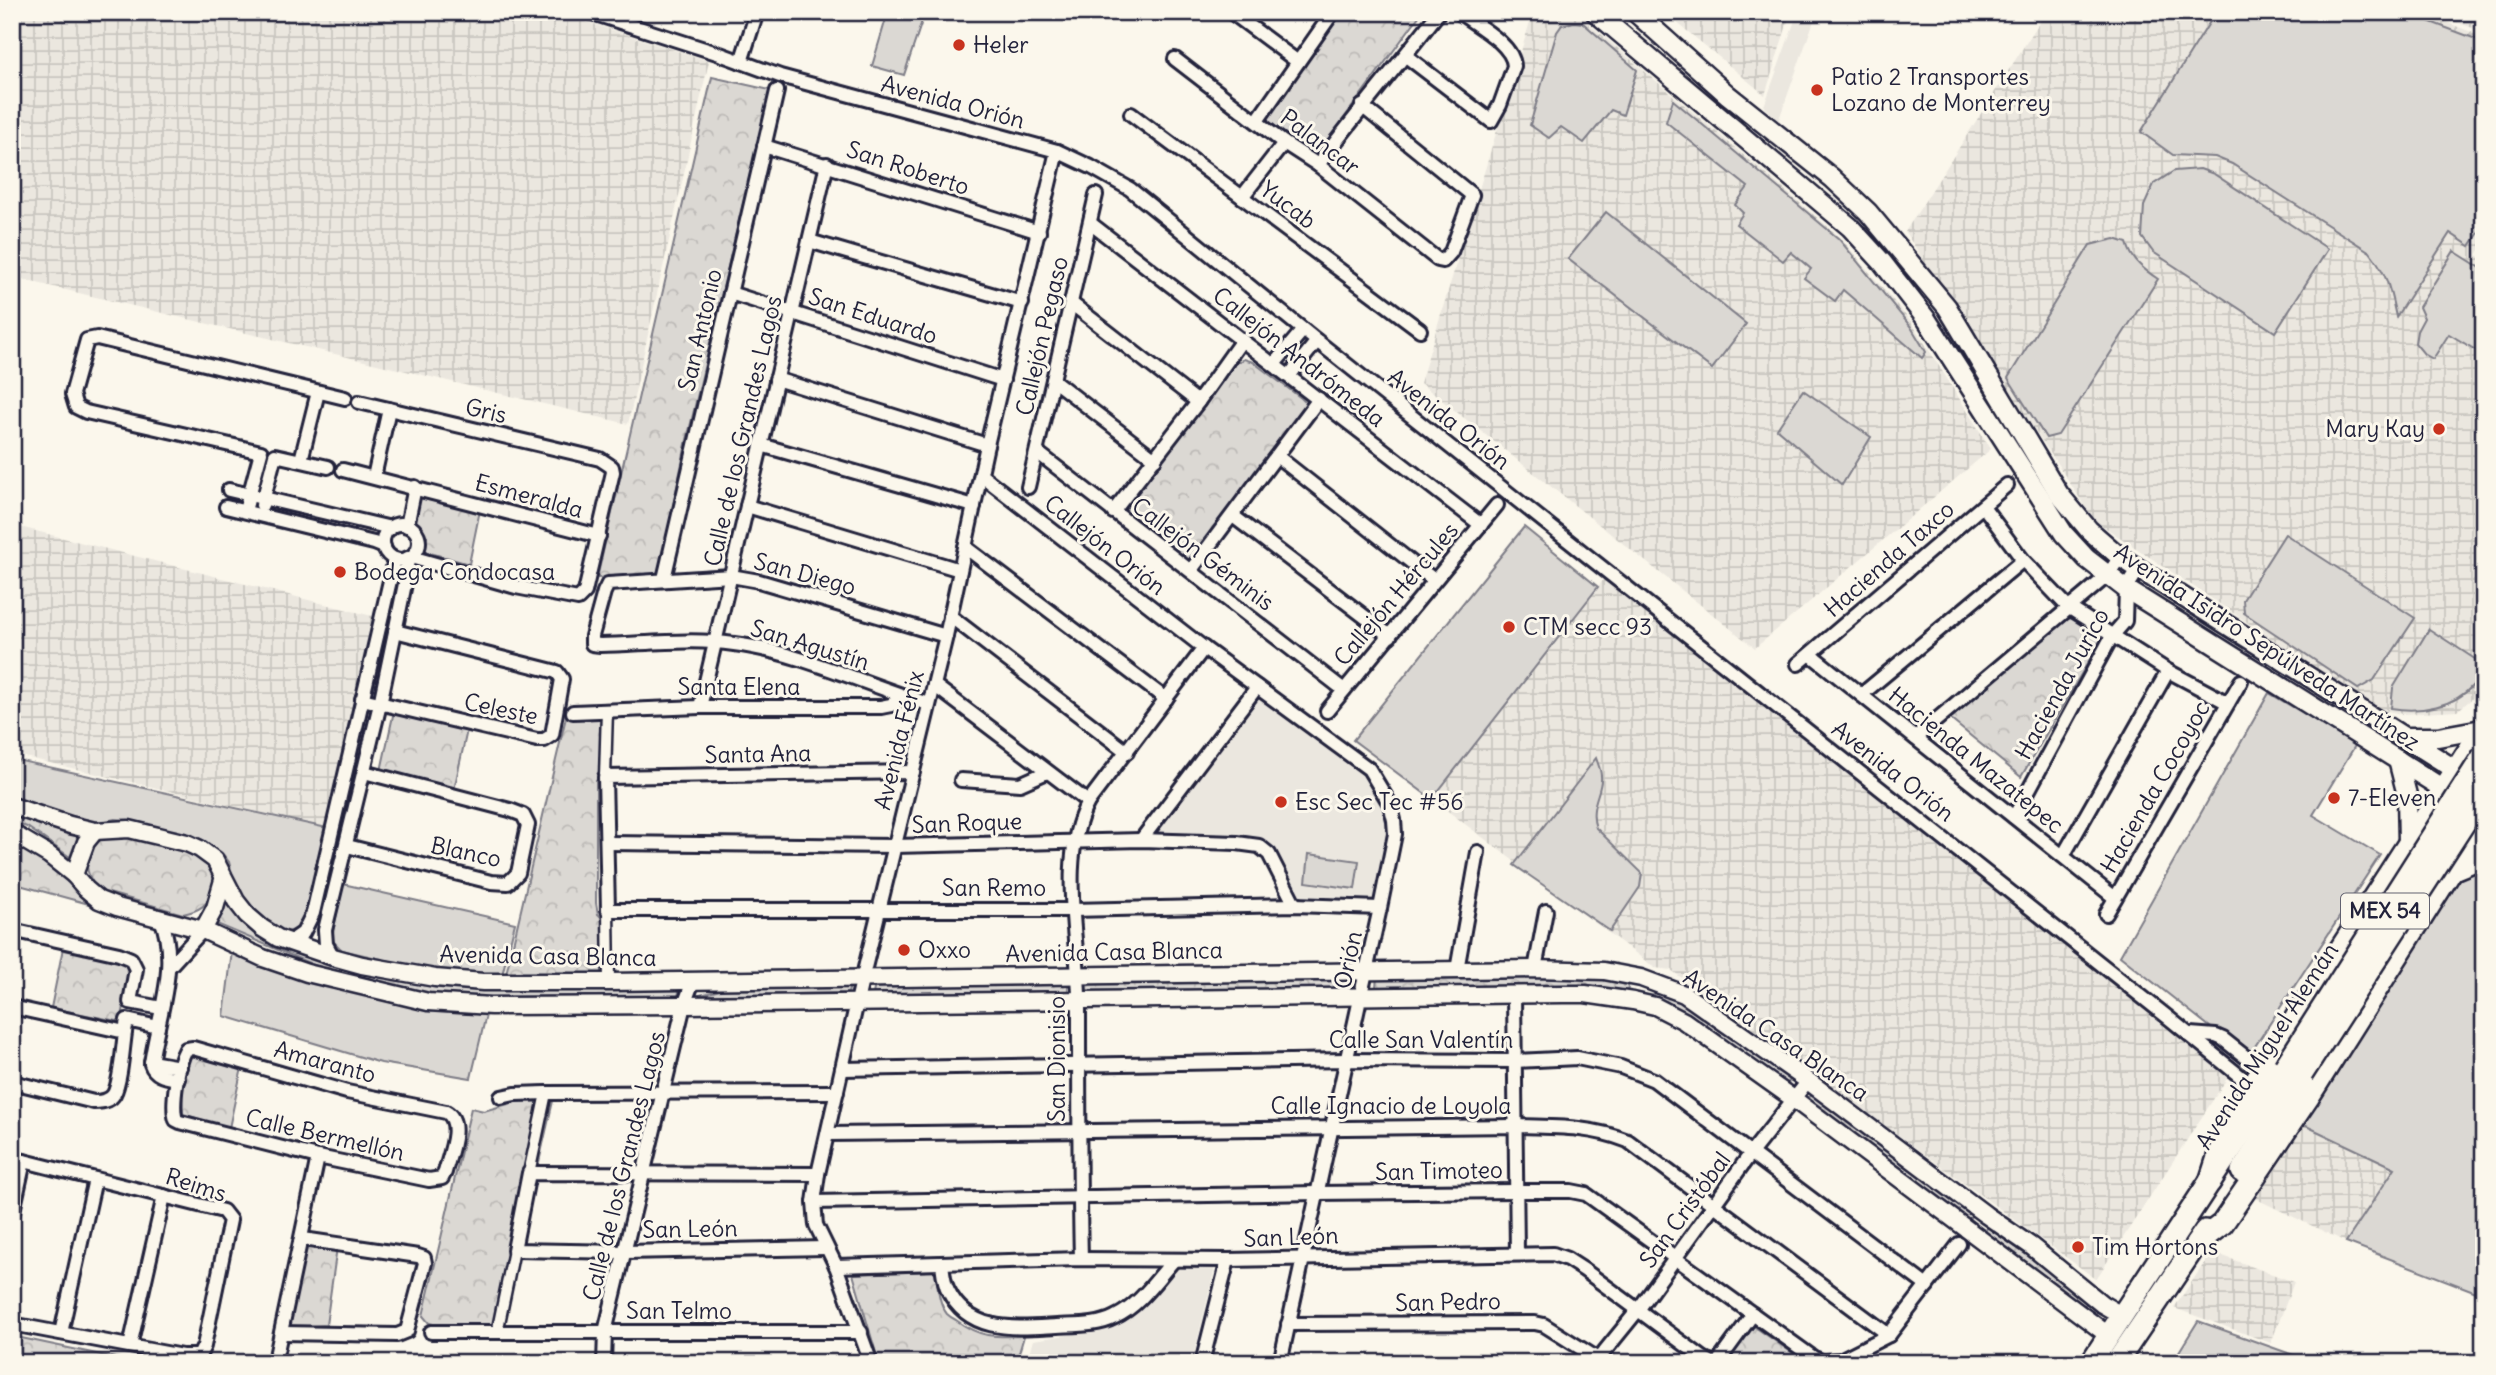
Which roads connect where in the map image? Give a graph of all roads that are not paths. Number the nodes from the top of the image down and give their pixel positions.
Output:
1 (589, 12) edge
2 (757, 12) edge
3 (1231, 12) edge
4 (1334, 12) edge
5 (1439, 12) edge
6 (1459, 12) edge
7 (1595, 12) edge
8 (1635, 12) edge
9 (1406, 55) junction
10 (1175, 60) dead end
11 (741, 62) junction
12 (1298, 62) junction
13 (1666, 72) junction
14 (1713, 82) junction
15 (776, 91) dead end
16 (1362, 106) junction
17 (1131, 114) dead end
18 (1257, 121) junction
19 (1284, 143) junction
20 (764, 146) junction
21 (1057, 151) junction
22 (827, 164) junction
23 (1318, 165) junction
24 (1096, 195) dead end
25 (1242, 197) junction
26 (1090, 223) junction
27 (1039, 232) junction
28 (809, 241) junction
29 (730, 293) junction
30 (1021, 303) junction
31 (1071, 303) junction
32 (792, 313) junction
33 (1303, 330) junction
34 (1420, 330) dead end
35 (1242, 340) junction
36 (1317, 341) junction
37 (1274, 364) junction
38 (1289, 376) junction
39 (776, 379) junction
40 (1003, 380) junction
41 (1053, 380) junction
42 (318, 393) junction
43 (345, 398) dead end
44 (1319, 399) junction
45 (359, 402) dead end
46 (1198, 402) junction
47 (389, 409) junction
48 (761, 445) junction
49 (987, 445) junction
50 (1037, 452) junction
51 (1278, 457) junction
52 (1155, 459) junction
53 (301, 460) junction
54 (328, 467) dead end
55 (343, 470) dead end
56 (981, 475) junction
57 (374, 477) junction
58 (2007, 485) dead end
59 (1028, 487) dead end
60 (415, 488) junction
61 (229, 490) dead end
62 (250, 495) junction
63 (264, 498) junction
64 (1497, 505) dead end
65 (747, 506) junction
66 (974, 506) junction
67 (1983, 506) junction
68 (226, 507) dead end
69 (245, 511) junction
70 (1113, 512) junction
71 (260, 515) junction
72 (1233, 516) junction
73 (1481, 525) junction
74 (407, 526) junction
75 (391, 528) junction
76 (599, 536) junction
77 (384, 547) junction
78 (965, 547) junction
79 (405, 558) junction
80 (2120, 558) junction
81 (2023, 560) junction
82 (2139, 569) junction
83 (960, 570) junction
84 (1191, 570) junction
85 (731, 576) junction
86 (2107, 576) junction
87 (664, 579) junction
88 (1434, 580) junction
89 (2126, 589) junction
90 (389, 590) junction
91 (403, 593) junction
92 (2068, 607) junction
93 (950, 616) junction
94 (402, 632) junction
95 (946, 636) junction
96 (1390, 636) junction
97 (2112, 636) junction
98 (715, 642) junction
99 (592, 644) joint
100 (1204, 648) junction
101 (1810, 654) junction
102 (1798, 664) dead end
103 (2168, 671) junction
104 (2241, 681) dead end
105 (934, 685) junction
106 (1256, 687) junction
107 (1344, 690) junction
108 (1861, 695) junction
109 (902, 696) junction
110 (362, 699) junction
111 (1166, 699) junction
112 (2228, 703) junction
113 (384, 704) junction
114 (929, 704) junction
115 (700, 707) junction
116 (607, 710) junction
117 (1327, 710) dead end
118 (573, 712) dead end
119 (2483, 728) edge
120 (2404, 737) junction
121 (353, 738) junction
122 (1915, 738) junction
123 (370, 742) junction
124 (1127, 752) junction
125 (2484, 755) edge
126 (2398, 760) junction
127 (2457, 771) junction
128 (913, 772) junction
129 (1047, 772) junction
130 (369, 773) junction
131 (605, 778) junction
132 (961, 780) dead end
133 (2484, 789) edge
134 (2444, 790) junction
135 (1088, 802) junction
136 (12, 806) edge
137 (2484, 813) edge
138 (2014, 817) junction
139 (2484, 819) edge
140 (95, 831) junction
141 (12, 833) edge
142 (2413, 835) junction
143 (1141, 840) junction
144 (1074, 842) junction
145 (607, 843) junction
146 (895, 846) junction
147 (352, 848) junction
148 (1478, 852) dead end
149 (2063, 856) junction
150 (2484, 858) edge
151 (2454, 864) junction
152 (74, 875) junction
153 (321, 876) junction
154 (338, 879) junction
155 (223, 880) junction
156 (2115, 898) junction
157 (1295, 905) junction
158 (1380, 908) junction
159 (879, 909) junction
160 (608, 910) junction
161 (1072, 910) junction
162 (1546, 911) dead end
163 (313, 912) junction
164 (2106, 914) dead end
165 (329, 917) junction
166 (161, 919) junction
167 (12, 930) edge
168 (203, 930) junction
169 (290, 942) junction
170 (333, 957) junction
171 (169, 967) junction
172 (1535, 969) junction
173 (1457, 970) junction
174 (1367, 971) junction
175 (1078, 975) junction
176 (1641, 978) junction
177 (862, 980) junction
178 (693, 981) junction
179 (609, 982) junction
180 (1514, 994) junction
181 (1362, 995) junction
182 (1079, 999) junction
183 (858, 1001) junction
184 (1633, 1001) junction
185 (684, 1005) junction
186 (12, 1007) edge
187 (161, 1008) junction
188 (126, 1026) junction
189 (158, 1027) junction
190 (2190, 1034) junction
191 (189, 1048) joint
192 (1346, 1060) junction
193 (1514, 1061) junction
194 (1077, 1065) junction
195 (842, 1069) junction
196 (2294, 1071) junction
197 (179, 1073) junction
198 (2257, 1078) junction
199 (1808, 1081) junction
200 (12, 1082) edge
201 (837, 1092) junction
202 (546, 1093) junction
203 (662, 1093) junction
204 (501, 1097) dead end
205 (1795, 1100) junction
206 (451, 1115) joint
207 (1515, 1126) junction
208 (1331, 1128) junction
209 (1078, 1131) junction
210 (828, 1135) junction
211 (1751, 1153) junction
212 (318, 1157) junction
213 (18, 1160) edge
214 (529, 1173) junction
215 (643, 1174) junction
216 (818, 1174) junction
217 (95, 1179) junction
218 (2210, 1182) junction
219 (1515, 1191) junction
220 (1316, 1193) junction
221 (164, 1196) junction
222 (1079, 1197) junction
223 (814, 1202) junction
224 (1715, 1204) junction
225 (1986, 1215) junction
226 (12, 1216) edge
227 (1972, 1232) junction
228 (303, 1239) junction
229 (2197, 1243) junction
230 (1959, 1244) dead end
231 (825, 1248) junction
232 (514, 1250) junction
233 (625, 1252) junction
234 (1517, 1253) junction
235 (1304, 1258) junction
236 (1676, 1258) junction
237 (1081, 1259) junction
238 (1228, 1260) junction
239 (1173, 1261) junction
240 (942, 1264) junction
241 (836, 1266) junction
242 (1927, 1286) junction
243 (1638, 1310) junction
244 (1753, 1314) junction
245 (2121, 1315) junction
246 (12, 1324) edge
247 (1288, 1324) junction
248 (431, 1332) dead end
249 (605, 1332) junction
250 (861, 1332) junction
251 (61, 1333) junction
252 (282, 1333) junction
253 (497, 1333) junction
254 (1889, 1335) junction
255 (2109, 1335) junction
256 (130, 1346) junction
257 (276, 1356) dead end
258 (1596, 1361) edge
259 (604, 1363) edge
260 (871, 1363) edge
261 (1202, 1363) edge
262 (1280, 1363) edge
263 (1714, 1363) edge
264 (2091, 1363) edge
265 (2116, 1363) edge

1 - 11 street, Avenida Orión
2 - 11 street
3 - 12 street
4 - 12 street
5 - 9 street
6 - 9 street
7 - 13 main road, Avenida Isidro Sepúlveda Martínez
8 - 14 main road, Avenida Isidro Sepúlveda Martínez
9 - 16 street
10 - 18 street, Palancar
11 - 21 street, Avenida Orión
12 - 18 street
13 - 14 main road
13 - 86 main road, Avenida Isidro Sepúlveda Martínez
14 - 80 main road, Avenida Isidro Sepúlveda Martínez
15 - 20 street, San Antonio
16 - 23 street
16 - 23 street, Palancar
17 - 25 street, Yucab
18 - 19 street, Palancar
19 - 23 street, Palancar
19 - 25 street
20 - 22 street, San Roberto
20 - 29 street, San Antonio
21 - 27 street, Avenida Fénix
21 - 33 street, Avenida Orión
22 - 27 street, San Roberto
22 - 28 street, Calle de los Grandes Lagos
24 - 26 street, Callejón Pegaso
25 - 34 street, Yucab
26 - 31 street, Callejón Pegaso
26 - 35 street, Callejón Andrómeda
27 - 30 street, Avenida Fénix
28 - 30 street
28 - 32 street, Calle de los Grandes Lagos
29 - 32 street, San Eduardo
29 - 87 street, San Antonio
30 - 40 street, Avenida Fénix
31 - 41 street, Callejón Pegaso
31 - 46 street
32 - 39 street, Calle de los Grandes Lagos
32 - 40 street, San Eduardo
33 - 36 street, Avenida Orión
33 - 37 street
35 - 37 street, Callejón Andrómeda
35 - 46 street
36 - 38 street
36 - 190 street, Avenida Orión
37 - 38 street, Callejón Andrómeda
38 - 44 street, Callejón Andrómeda
39 - 48 street, Calle de los Grandes Lagos
39 - 49 street
40 - 49 street, Avenida Fénix
41 - 50 street, Callejón Pegaso
41 - 52 street
42 - 43 street
42 - 53 street
42 - 62 street
44 - 51 street
44 - 73 street, Callejón Andrómeda
45 - 47 street, Gris
46 - 52 street
47 - 57 street
47 - 76 street, Gris
48 - 65 street, Calle de los Grandes Lagos
48 - 66 street
49 - 56 street, Avenida Fénix
50 - 59 street, Callejón Pegaso
50 - 70 street, Callejón Géminis
51 - 72 street
51 - 88 street
52 - 70 street
53 - 54 street
53 - 63 street
55 - 57 street
56 - 66 street, Avenida Fénix
56 - 100 street, Callejón Orión
57 - 60 street
58 - 67 street, Hacienda Taxco
60 - 74 street
60 - 76 street, Esmeralda
61 - 62 street
62 - 63 street
62 - 69 street
63 - 71 street
63 - 75 street
64 - 73 street, Callejón Hércules
65 - 83 street
65 - 85 street, Calle de los Grandes Lagos
66 - 78 street, Avenida Fénix
67 - 81 street
67 - 101 street, Hacienda Taxco
68 - 69 street
69 - 71 street
70 - 84 street, Callejón Géminis
71 - 77 street
72 - 84 street
72 - 96 street
73 - 88 street, Callejón Hércules
74 - 75 street
74 - 79 street
75 - 77 street
76 - 79 street, Esmeralda
77 - 79 street
78 - 83 street, Avenida Fénix
78 - 111 street
79 - 90 street
79 - 91 street
80 - 82 main road, Avenida Isidro Sepúlveda Martínez
80 - 86 street
81 - 92 street
81 - 108 street
82 - 89 street, Hacienda Jurico
82 - 120 main road, Avenida Isidro Sepúlveda Martínez
83 - 93 street, Avenida Fénix
84 - 107 street, Callejón Géminis
85 - 87 street, San Diego
85 - 95 street, San Diego
85 - 98 street, Calle de los Grandes Lagos
86 - 89 main road, Avenida Isidro Sepúlveda Martínez
86 - 92 street
87 - 99 street, San Diego
88 - 96 street, Callejón Hércules
89 - 97 street, Hacienda Jurico
89 - 126 main road, Avenida Isidro Sepúlveda Martínez
90 - 91 street
90 - 110 street
91 - 94 street
92 - 97 street
92 - 122 street
93 - 95 street, Avenida Fénix
93 - 124 street
94 - 113 street
94 - 113 street, Celeste
95 - 105 street, Avenida Fénix
96 - 107 street, Callejón Hércules
97 - 103 street
97 - 138 street, Hacienda Jurico
98 - 99 street, San Agustín
98 - 109 street, San Agustín
98 - 115 street, Calle de los Grandes Lagos
100 - 106 street, Orión
100 - 111 street, San Dionisio
101 - 102 street, Hacienda Taxco
101 - 108 street, Hacienda Mazatepec
103 - 112 street
103 - 149 street
104 - 112 street, Hacienda Cocoyoc
105 - 114 street, Avenida Fénix
105 - 129 street
106 - 143 street
106 - 158 street, Orión
107 - 117 street, Callejón Hércules
108 - 122 street, Hacienda Mazatepec
109 - 114 street, San Agustín
109 - 115 street, Santa Elena
110 - 113 street
110 - 121 street
111 - 124 street, San Dionisio
112 - 156 street, Hacienda Cocoyoc
113 - 123 street
114 - 128 street, Avenida Fénix
115 - 116 street, Santa Elena
116 - 118 street, Santa Elena
116 - 131 street
119 - 120 main road
119 - 127 highway
120 - 127 main road, Avenida Isidro Sepúlveda Martínez
121 - 123 street
121 - 153 street
122 - 138 street, Hacienda Mazatepec
123 - 130 street
124 - 135 street, San Dionisio
125 - 196 highway, Avenida Miguel Alemán / MEX 54, bridge
126 - 134 main road, Avenida Isidro Sepúlveda Martínez
126 - 142 main road
127 - 133 main road, Avenida Isidro Sepúlveda Martínez
127 - 134 highway
128 - 131 street, Santa Ana
128 - 146 street, Avenida Fénix
129 - 132 street
129 - 135 street
130 - 147 street
130 - 147 street, Blanco
131 - 145 street
133 - 196 highway, Avenida Miguel Alemán / MEX 54, bridge
134 - 137 main road, Avenida Isidro Sepúlveda Martínez
134 - 142 highway
135 - 144 street, San Dionisio
136 - 140 street, Avenida Casa Blanca
138 - 149 street, Hacienda Mazatepec
139 - 151 highway
140 - 152 street
140 - 155 street, Avenida Casa Blanca
141 - 152 street, Avenida Casa Blanca
142 - 151 highway
142 - 198 highway
143 - 144 street, San Roque
143 - 157 street, San Roque
144 - 146 street, San Roque
144 - 161 street, San Dionisio
145 - 146 street, San Roque
145 - 160 street
146 - 159 street, Avenida Fénix
147 - 154 street
148 - 173 street
149 - 156 street, Hacienda Mazatepec
150 - 151 main road
151 - 229 highway
152 - 166 street, Avenida Casa Blanca
153 - 154 street
153 - 163 street
154 - 165 street
155 - 168 street
155 - 169 street, Avenida Casa Blanca
156 - 164 street, Hacienda Cocoyoc
157 - 158 street, San Remo
157 - 161 street, San Remo
158 - 174 street, Orión
159 - 160 street, San Remo
159 - 161 street, San Remo
159 - 177 street, Avenida Fénix
160 - 179 street
161 - 175 street, San Dionisio
162 - 172 street
163 - 165 street
163 - 169 street
165 - 170 street
166 - 168 street, Avenida Casa Blanca
166 - 171 street
167 - 187 street
168 - 171 street
168 - 185 street, Avenida Casa Blanca
169 - 170 street, Avenida Casa Blanca
170 - 179 street, Avenida Casa Blanca
171 - 187 street
172 - 173 street, Avenida Casa Blanca
172 - 176 street, Avenida Casa Blanca
173 - 174 street, Avenida Casa Blanca
174 - 175 street, Avenida Casa Blanca
174 - 181 street, Orión
175 - 177 street, Avenida Casa Blanca
175 - 182 street, San Dionisio
176 - 184 street
176 - 199 street, Avenida Casa Blanca
177 - 178 street, Avenida Casa Blanca
177 - 183 street, Avenida Fénix
178 - 179 street, Avenida Casa Blanca
178 - 185 street, Calle de los Grandes Lagos
180 - 181 street, Avenida Casa Blanca
180 - 184 street, Avenida Casa Blanca
180 - 193 street
181 - 182 street, Avenida Casa Blanca
181 - 192 street, Orión
182 - 183 street, Avenida Casa Blanca
182 - 194 street, San Dionisio
183 - 185 street, Avenida Casa Blanca
183 - 195 street, Avenida Fénix
184 - 205 street, Avenida Casa Blanca
185 - 203 street, Calle de los Grandes Lagos
186 - 188 street
187 - 189 street
188 - 189 street
188 - 200 street
189 - 197 street
190 - 198 street, Avenida Orión
190 - 198 street, Avenida Orión
191 - 197 street, Calle Bermellón
191 - 206 street, Amaranto
192 - 193 street, Calle San Valentín
192 - 194 street, Calle San Valentín
192 - 208 street, Orión
193 - 207 street
193 - 211 street, Calle San Valentín
194 - 195 street, Calle San Valentín
194 - 209 street, San Dionisio
195 - 201 street, Avenida Fénix
196 - 218 highway, Avenida Miguel Alemán / MEX 54
196 - 229 highway, Avenida Miguel Alemán / MEX 54
197 - 212 street, Calle Bermellón
198 - 218 highway
199 - 205 street, San Cristóbal
199 - 225 street, Avenida Casa Blanca
201 - 203 street
201 - 210 street, Avenida Fénix
202 - 203 street
202 - 204 street
202 - 214 street
203 - 215 street, Calle de los Grandes Lagos
205 - 211 street, San Cristóbal
205 - 227 street, Avenida Casa Blanca
206 - 212 street, Calle Bermellón
207 - 208 street, Calle Ignacio de Loyola
207 - 219 street
207 - 224 street, Calle Ignacio de Loyola
208 - 209 street, Calle Ignacio de Loyola
208 - 220 street, Orión
209 - 210 street, Calle Ignacio de Loyola
209 - 222 street, San Dionisio
210 - 216 street, Avenida Fénix
211 - 224 street, San Cristóbal
211 - 242 street, Calle San Valentín
212 - 228 street
213 - 217 street, Reims
213 - 226 street
214 - 215 street
214 - 232 street
215 - 216 street
215 - 233 street, Calle de los Grandes Lagos
216 - 223 street, Avenida Fénix
217 - 221 street, Reims
217 - 251 street
218 - 245 highway, Avenida Miguel Alemán / MEX 54
219 - 220 street, San Timoteo
219 - 234 street
219 - 236 street, San Timoteo
220 - 222 street, San Timoteo
220 - 235 street, Orión
221 - 256 street
221 - 256 street, Reims
222 - 223 street, San Timoteo
222 - 237 street, San Dionisio
223 - 231 street, Avenida Fénix
224 - 236 street, San Cristóbal
224 - 254 street, Calle Ignacio de Loyola
225 - 227 street
225 - 245 street, Avenida Casa Blanca
227 - 255 street, Avenida Casa Blanca
228 - 252 street
228 - 252 street
229 - 265 highway, Avenida Miguel Alemán / MEX 54
230 - 242 street, San Timoteo
231 - 233 street, San León
231 - 241 street, Avenida Fénix
232 - 233 street, San León
232 - 253 street
233 - 249 street, Calle de los Grandes Lagos
234 - 235 street, San León
234 - 243 street, San León
235 - 238 street, San León
235 - 247 street, Orión
236 - 243 street, San Cristóbal
236 - 244 street, San Timoteo
237 - 239 street, San León
237 - 240 street, San León
238 - 239 street, San León
238 - 261 street
239 - 240 street
240 - 241 street, San León
241 - 250 street, Avenida Fénix
242 - 254 street, San Timoteo
243 - 258 street, San Cristóbal
243 - 263 street, San León
244 - 254 street, San Timoteo
244 - 263 street, San León
245 - 255 highway, Avenida Miguel Alemán / MEX 54
246 - 251 street
247 - 258 street, San Pedro
247 - 262 street, Orión
248 - 253 street, San Telmo
249 - 250 street, San Telmo
249 - 253 street, San Telmo
249 - 259 street, Calle de los Grandes Lagos
250 - 260 street, Avenida Fénix
251 - 256 street
252 - 257 street
255 - 264 highway, Avenida Miguel Alemán / MEX 54

